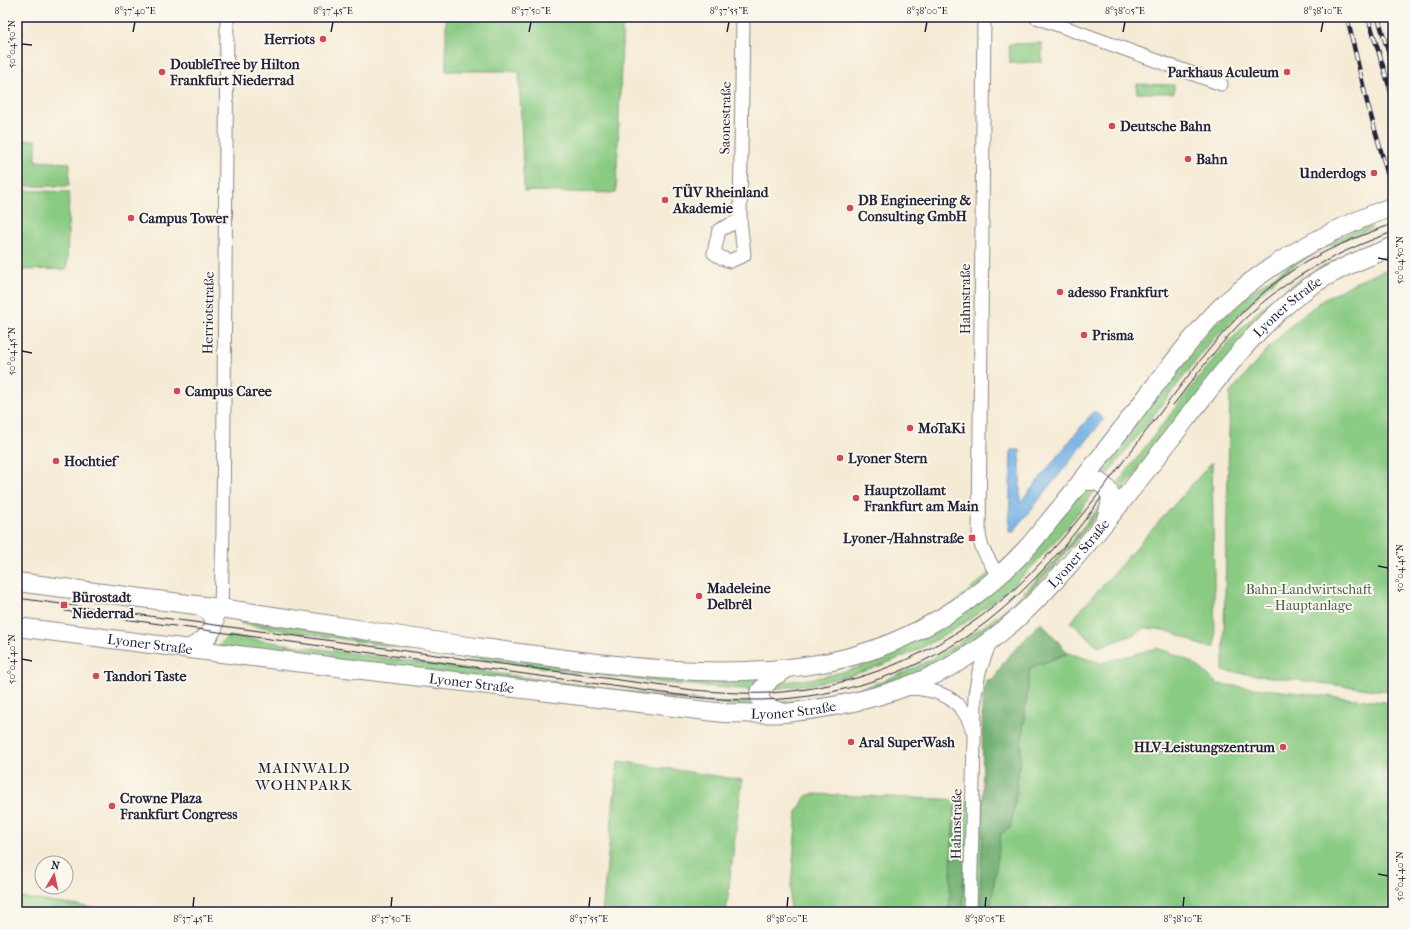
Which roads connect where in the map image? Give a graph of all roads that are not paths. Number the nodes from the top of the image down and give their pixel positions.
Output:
1 (227, 17) edge
2 (743, 17) edge
3 (984, 17) edge
4 (1036, 17) edge
5 (1221, 84) dead end
6 (1390, 207) dead end
7 (740, 220) dead end
8 (1393, 247) edge
9 (1081, 481) junction
10 (1105, 521) junction
11 (998, 576) junction
12 (17, 582) edge
13 (200, 606) junction
14 (221, 608) junction
15 (17, 627) edge
16 (991, 640) junction
17 (188, 649) junction
18 (791, 668) junction
19 (902, 688) junction
20 (790, 713) junction
21 (974, 736) junction
22 (970, 912) edge

1 - 14 street, Herriotstraße
2 - 7 street, Saonestraße
3 - 11 street, Hahnstraße
4 - 5 street
6 - 9 main road
8 - 10 main road, Lyoner Straße
9 - 10 main road
9 - 11 main road
10 - 16 main road, Lyoner Straße
11 - 18 main road
12 - 13 main road
13 - 14 main road
13 - 17 main road
14 - 18 main road
15 - 17 main road, Lyoner Straße
16 - 19 main road, Lyoner Straße
16 - 21 street, Hahnstraße
17 - 20 main road, Lyoner Straße
18 - 20 main road
19 - 20 main road, Lyoner Straße
19 - 21 street, Hahnstraße
21 - 22 street, Hahnstraße

